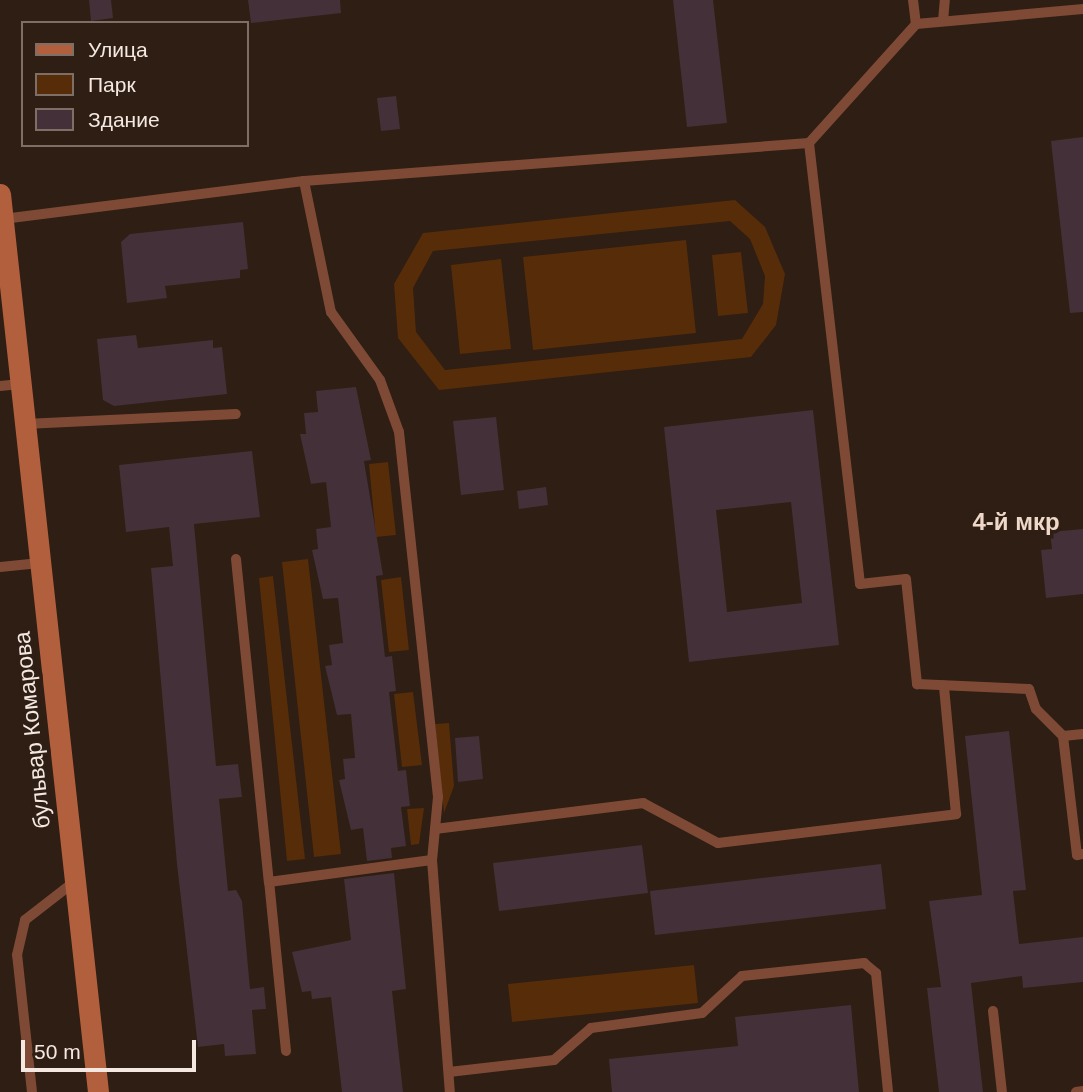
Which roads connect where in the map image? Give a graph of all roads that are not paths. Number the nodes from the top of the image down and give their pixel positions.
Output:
1 (913, 0) edge
2 (945, 0) edge
3 (1083, 9) edge
4 (943, 21) junction
5 (916, 24) junction
6 (809, 143) junction
7 (304, 181) junction
8 (1, 210) edge
9 (10, 385) edge
10 (236, 414) dead end
11 (25, 424) junction
12 (236, 559) dead end
13 (40, 563) junction
14 (0, 567) edge
15 (944, 687) junction
16 (1083, 734) edge
17 (1063, 736) junction
18 (435, 829) junction
19 (1083, 854) edge
20 (432, 860) junction
21 (75, 882) junction
22 (269, 882) junction
23 (993, 1011) dead end
24 (286, 1051) dead end
25 (449, 1072) junction
26 (1083, 1091) edge
27 (32, 1092) edge
28 (98, 1092) edge
29 (450, 1092) edge
30 (888, 1092) edge
31 (1002, 1092) edge
32 (1076, 1092) edge

1 - 5 lane
2 - 4 lane
3 - 4 lane
4 - 5 lane
5 - 6 lane
6 - 7 lane
6 - 15 lane
7 - 8 lane
7 - 18 lane
8 - 9 street, бульвар Комарова
9 - 11 street, бульвар Комарова
10 - 11 lane
11 - 13 street, бульвар Комарова
12 - 22 lane
13 - 14 lane
13 - 21 street, бульвар Комарова
15 - 17 lane
15 - 18 lane
16 - 17 lane
17 - 19 lane
18 - 20 lane
20 - 22 lane
20 - 25 lane
21 - 27 lane
21 - 28 street, бульвар Комарова
22 - 24 lane
23 - 31 lane
25 - 29 lane
25 - 30 lane
26 - 32 lane

